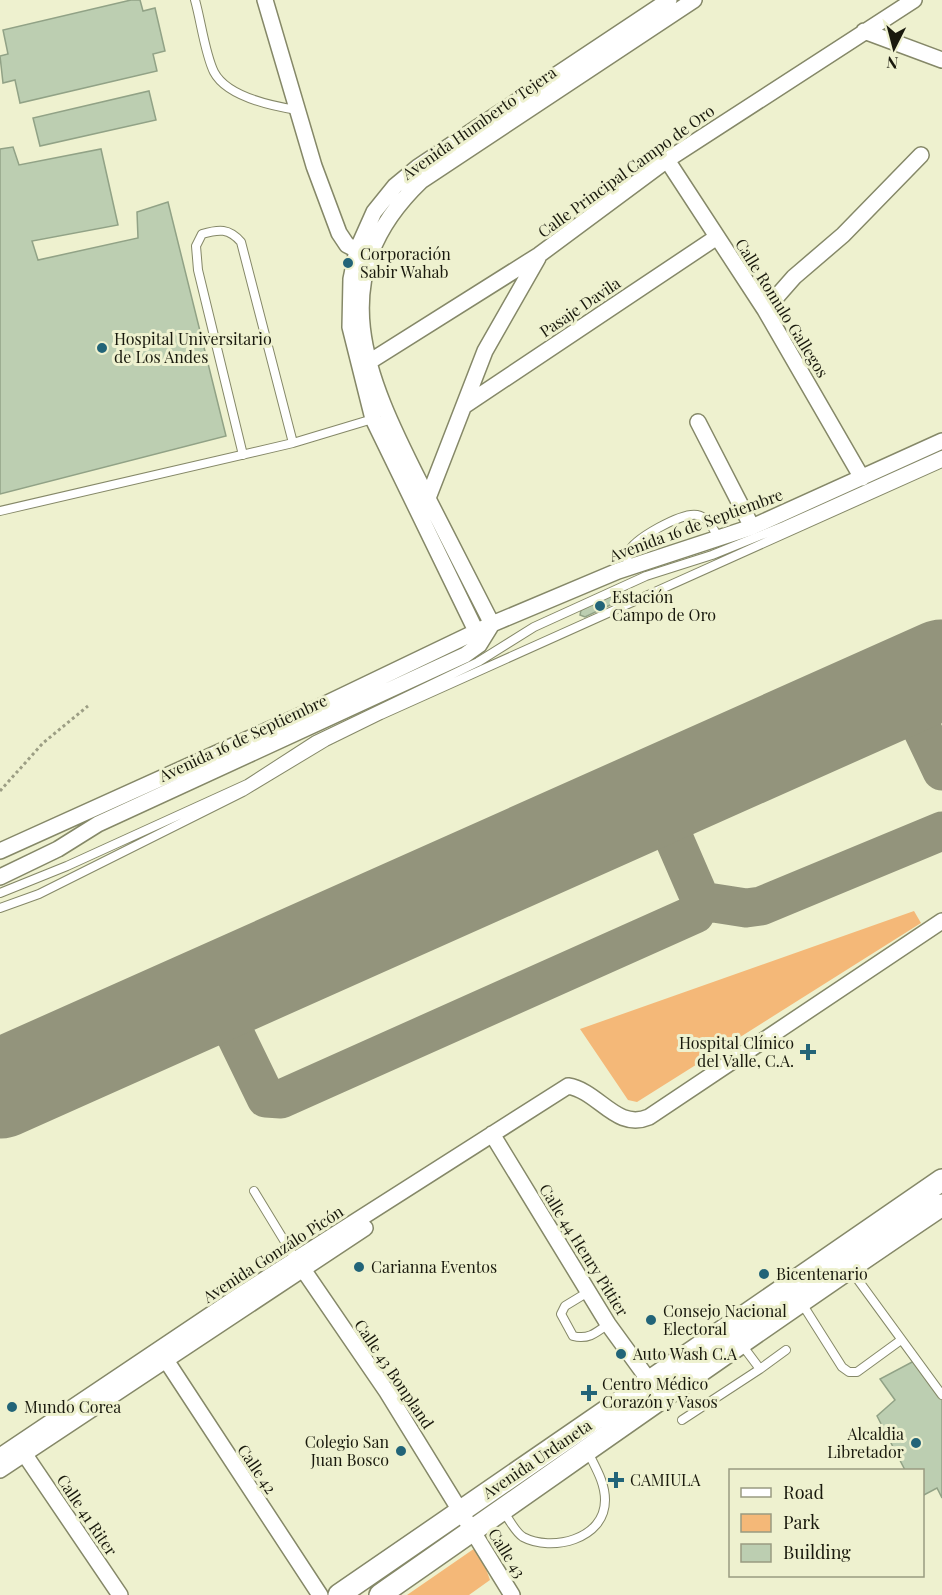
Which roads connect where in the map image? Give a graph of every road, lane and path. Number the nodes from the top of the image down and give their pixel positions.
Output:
1 (195, 0) edge
2 (265, 0) edge
3 (669, 0) edge
4 (694, 0) edge
5 (914, 0) edge
6 (897, 5) edge
7 (864, 31) junction
8 (942, 60) edge
9 (298, 110) junction
10 (921, 155) dead end
11 (667, 160) junction
12 (717, 237) junction
13 (357, 250) junction
14 (539, 255) junction
15 (765, 310) junction
16 (364, 367) junction
17 (464, 406) junction
18 (379, 417) junction
19 (698, 422) dead end
20 (942, 441) edge
21 (293, 443) junction
22 (243, 455) junction
23 (942, 455) edge
24 (942, 463) edge
25 (862, 478) junction
26 (428, 498) junction
27 (0, 510) edge
28 (752, 527) junction
29 (719, 538) junction
30 (628, 568) junction
31 (492, 624) junction
32 (477, 633) junction
33 (88, 706) dead end
34 (0, 790) edge
35 (2, 846) edge
36 (15, 870) junction
37 (0, 877) edge
38 (0, 893) edge
39 (0, 908) edge
40 (942, 921) edge
41 (494, 1138) junction
42 (942, 1180) edge
43 (254, 1191) dead end
44 (942, 1205) edge
45 (299, 1265) junction
46 (849, 1268) junction
47 (588, 1292) junction
48 (800, 1301) junction
49 (608, 1324) junction
50 (901, 1340) junction
51 (739, 1342) junction
52 (786, 1350) dead end
53 (163, 1356) junction
54 (760, 1369) junction
55 (656, 1389) junction
56 (942, 1395) edge
57 (682, 1420) dead end
58 (21, 1450) junction
59 (588, 1451) junction
60 (0, 1456) edge
61 (0, 1470) edge
62 (460, 1511) junction
63 (503, 1511) junction
64 (472, 1531) junction
65 (120, 1595) edge
66 (320, 1595) edge
67 (339, 1595) edge
68 (380, 1595) edge
69 (512, 1595) edge

1 - 9 lane
2 - 9 street
3 - 13 street, Avenida Humberto Tejera
4 - 16 street, Avenida Humberto Tejera
5 - 6 street, Calle Principal Campo de Oro
6 - 7 street, Calle Principal Campo de Oro
7 - 8 street
7 - 11 street, Calle Principal Campo de Oro
9 - 13 street
10 - 15 street
11 - 12 street, Calle Romulo Gallegos
11 - 14 street, Calle Principal Campo de Oro
12 - 15 street, Calle Romulo Gallegos
12 - 17 street, Pasaje Davila
13 - 16 street, Avenida Humberto Tejera
14 - 16 street, Calle Principal Campo de Oro
14 - 17 street
15 - 25 street, Calle Romulo Gallegos
16 - 18 street, Avenida Humberto Tejera
17 - 26 street
18 - 21 lane
18 - 26 street, Avenida Humberto Tejera
18 - 32 street, Avenida Humberto Tejera
19 - 28 street
20 - 25 street, Avenida 16 de Septiembre
21 - 22 lane
21 - 22 lane
22 - 27 lane
23 - 38 lane
24 - 39 lane
25 - 28 street, Avenida 16 de Septiembre
26 - 31 street, Avenida Humberto Tejera
28 - 29 street, Avenida 16 de Septiembre
29 - 30 street, Avenida 16 de Septiembre
29 - 30 lane
30 - 31 street, Avenida 16 de Septiembre
31 - 32 street, Avenida 16 de Septiembre
31 - 36 street, Avenida 16 de Septiembre
32 - 35 street, Avenida 16 de Septiembre
33 - 34 path
35 - 36 street
36 - 37 street, Avenida 16 de Septiembre
40 - 41 street, Avenida Gonzálo Picón
41 - 45 street, Avenida Gonzálo Picón
41 - 47 street, Calle 44 Henry Pittier
42 - 55 street, Avenida Urdaneta
43 - 45 lane
44 - 46 street, Avenida Urdaneta
45 - 53 street, Avenida Gonzálo Picón
45 - 62 street, Calle 43 Bonpland
46 - 48 street, Avenida Urdaneta
46 - 50 lane
47 - 49 street, Calle 44 Henry Pittier
47 - 49 lane
48 - 50 lane
48 - 51 street, Avenida Urdaneta
49 - 55 street, Calle 44 Henry Pittier
50 - 56 lane
51 - 54 lane
51 - 55 street, Avenida Urdaneta
52 - 54 lane
53 - 58 street, Avenida Gonzálo Picón
53 - 66 street, Calle 42
54 - 57 lane
55 - 59 street, Avenida Urdaneta
55 - 62 street, Avenida Urdaneta
58 - 60 street, Avenida Gonzálo Picón
58 - 61 street, Avenida Gonzálo Picón
58 - 65 street, Calle 41 Riter
59 - 63 street, Avenida Urdaneta
59 - 63 lane
62 - 64 street, Calle 43 Bonpland
62 - 67 street, Avenida Urdaneta
63 - 64 street, Avenida Urdaneta
64 - 68 street, Avenida Urdaneta
64 - 69 street, Calle 43

